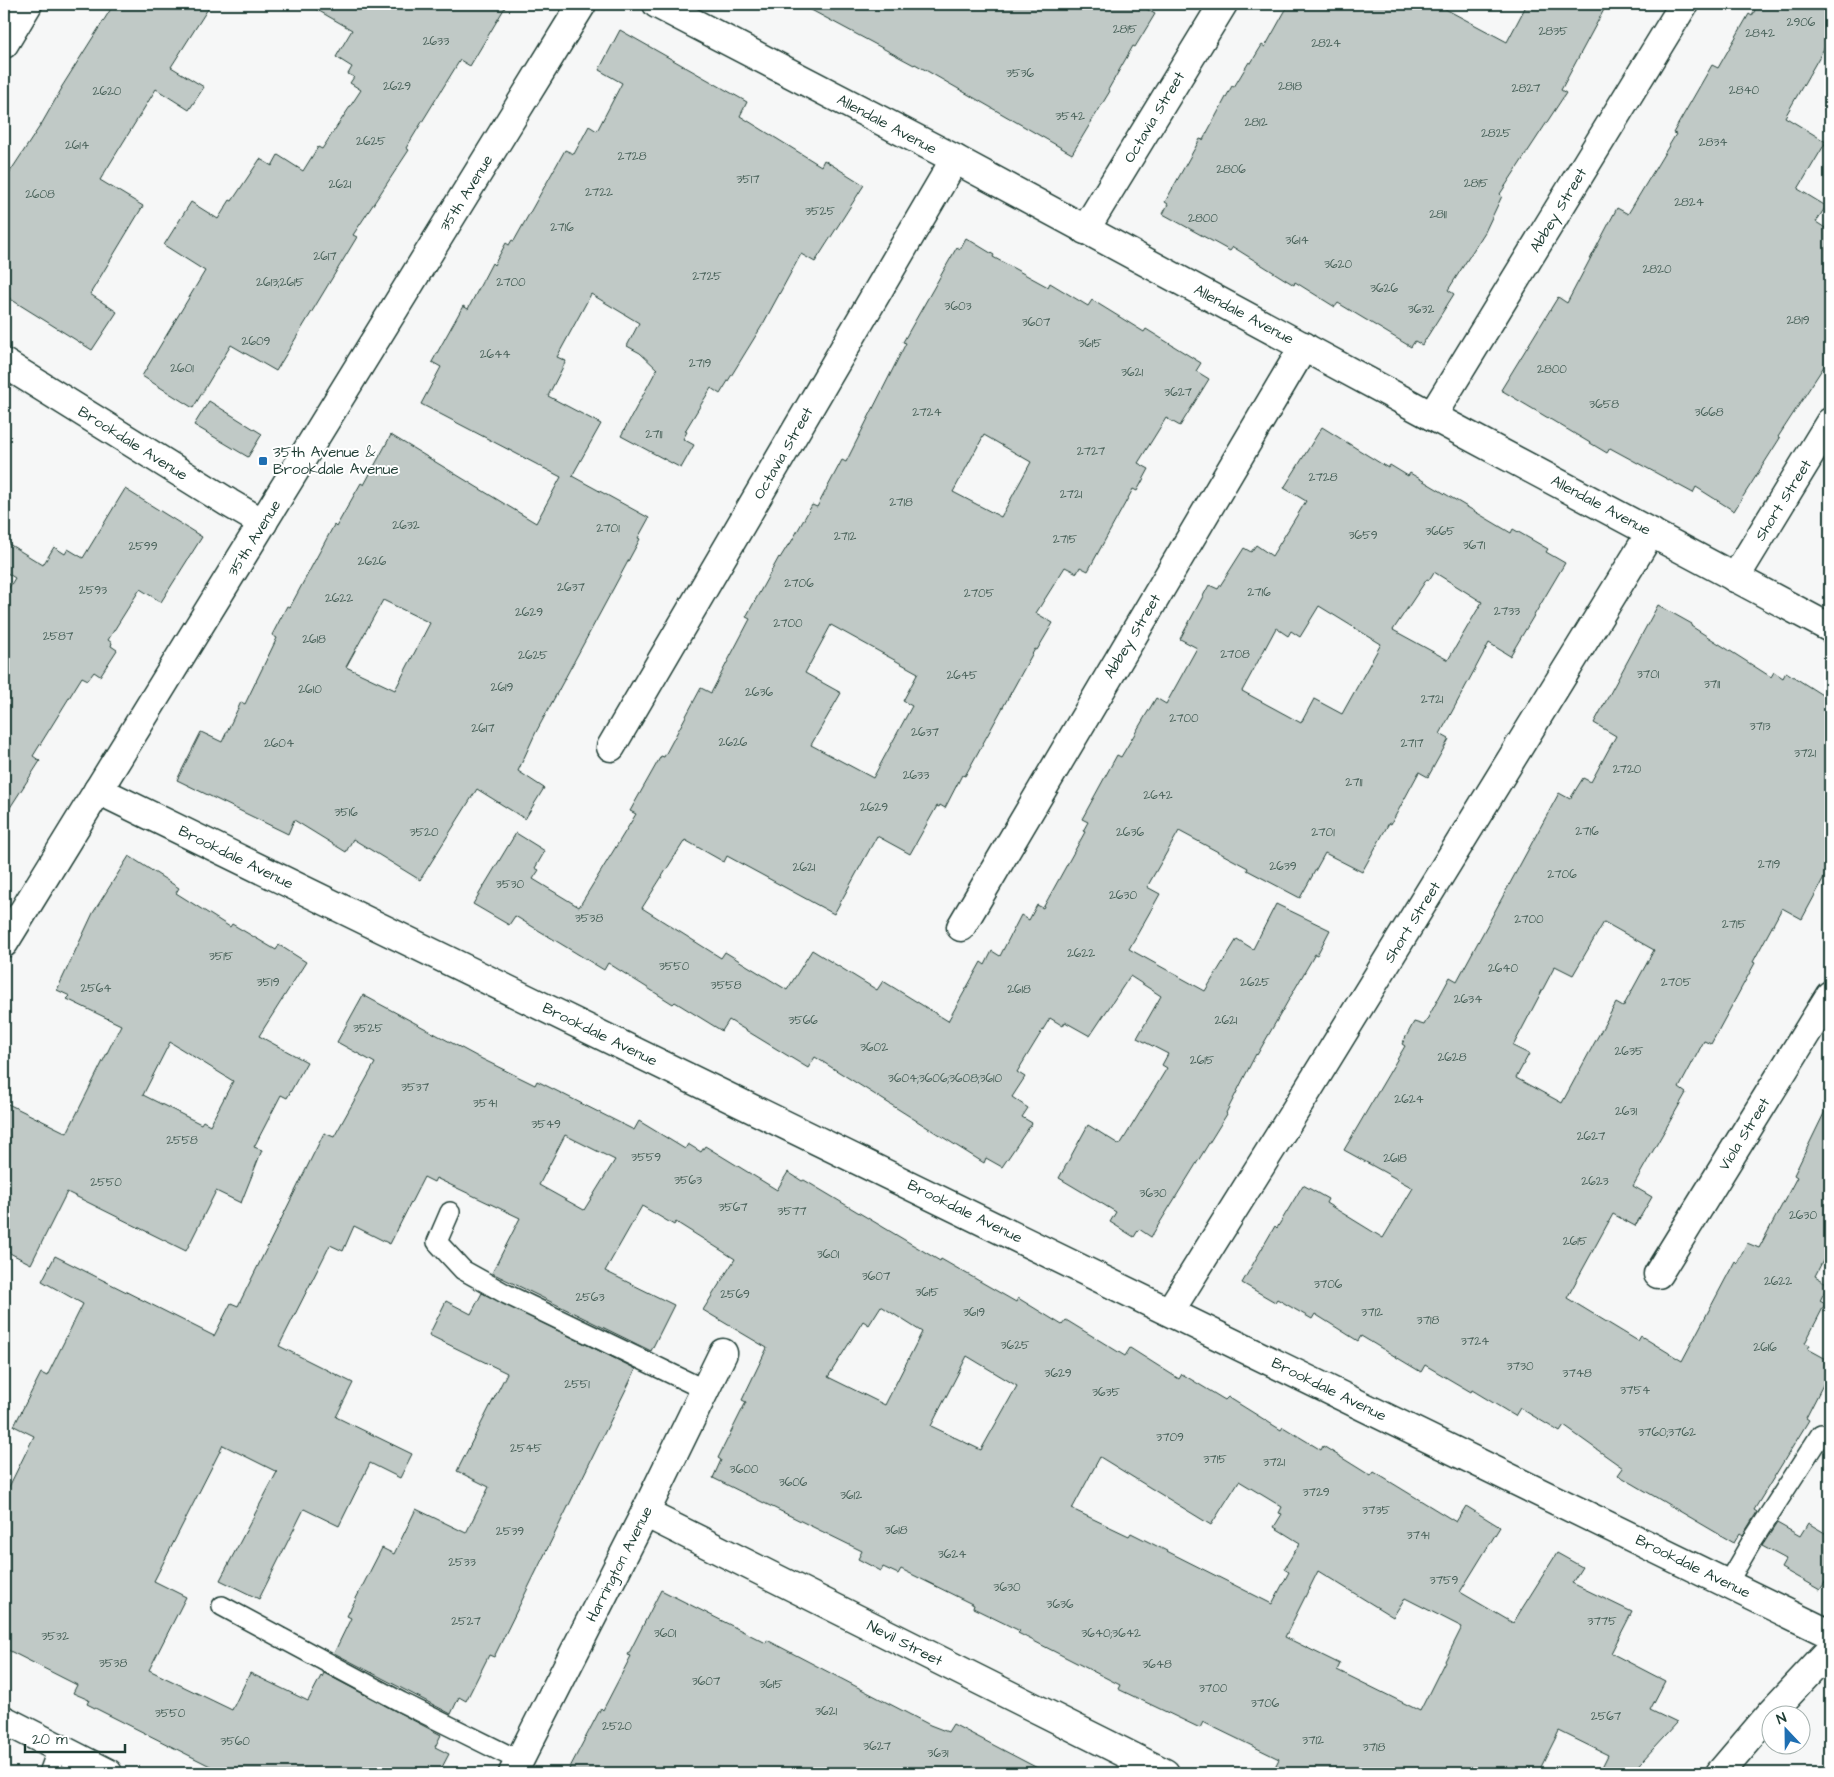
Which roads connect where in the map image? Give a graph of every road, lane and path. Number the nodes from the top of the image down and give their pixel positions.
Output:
1 (28, 4) edge
2 (582, 4) edge
3 (657, 4) edge
4 (1223, 4) edge
5 (1684, 4) edge
6 (4, 44) edge
7 (955, 159) junction
8 (1085, 230) junction
9 (1304, 346) junction
10 (4, 363) edge
11 (1432, 416) junction
12 (1830, 422) edge
13 (263, 523) junction
14 (1652, 532) junction
15 (1735, 578) junction
16 (1830, 628) edge
17 (611, 747) dead end
18 (98, 790) junction
19 (961, 926) dead end
20 (4, 944) edge
21 (1830, 995) edge
22 (450, 1212) dead end
23 (1658, 1274) dead end
24 (1170, 1311) junction
25 (723, 1353) dead end
26 (705, 1390) junction
27 (1821, 1434) dead end
28 (645, 1513) junction
29 (1727, 1584) junction
30 (222, 1606) dead end
31 (1830, 1634) edge
32 (1830, 1650) edge
33 (4, 1720) edge
34 (58, 1748) junction
35 (517, 1767) edge
36 (49, 1773) edge
37 (108, 1773) edge
38 (1165, 1773) edge
39 (1720, 1773) edge

1 - 6 street
2 - 13 street, 35th Avenue
3 - 7 street, Allendale Avenue
4 - 8 street, Octavia Street
5 - 11 street, Abbey Street
7 - 8 street, Allendale Avenue
7 - 17 street, Octavia Street
8 - 9 street, Allendale Avenue
9 - 11 street, Allendale Avenue
9 - 19 street, Abbey Street
10 - 13 street, Brookdale Avenue
11 - 14 street, Allendale Avenue
12 - 15 street, Short Street
13 - 18 street, 35th Avenue
14 - 15 street, Allendale Avenue
14 - 24 street, Short Street
15 - 16 street, Allendale Avenue
18 - 20 street, 35th Avenue
18 - 24 street, Brookdale Avenue
21 - 23 street, Viola Street
22 - 26 lane
24 - 29 street, Brookdale Avenue
25 - 26 street, Harrington Avenue
26 - 28 street, Harrington Avenue
27 - 29 lane
28 - 35 street, Harrington Avenue
28 - 38 street, Nevil Street
29 - 31 street, Brookdale Avenue
30 - 35 lane
32 - 39 street
33 - 34 street
34 - 36 lane
34 - 37 street

